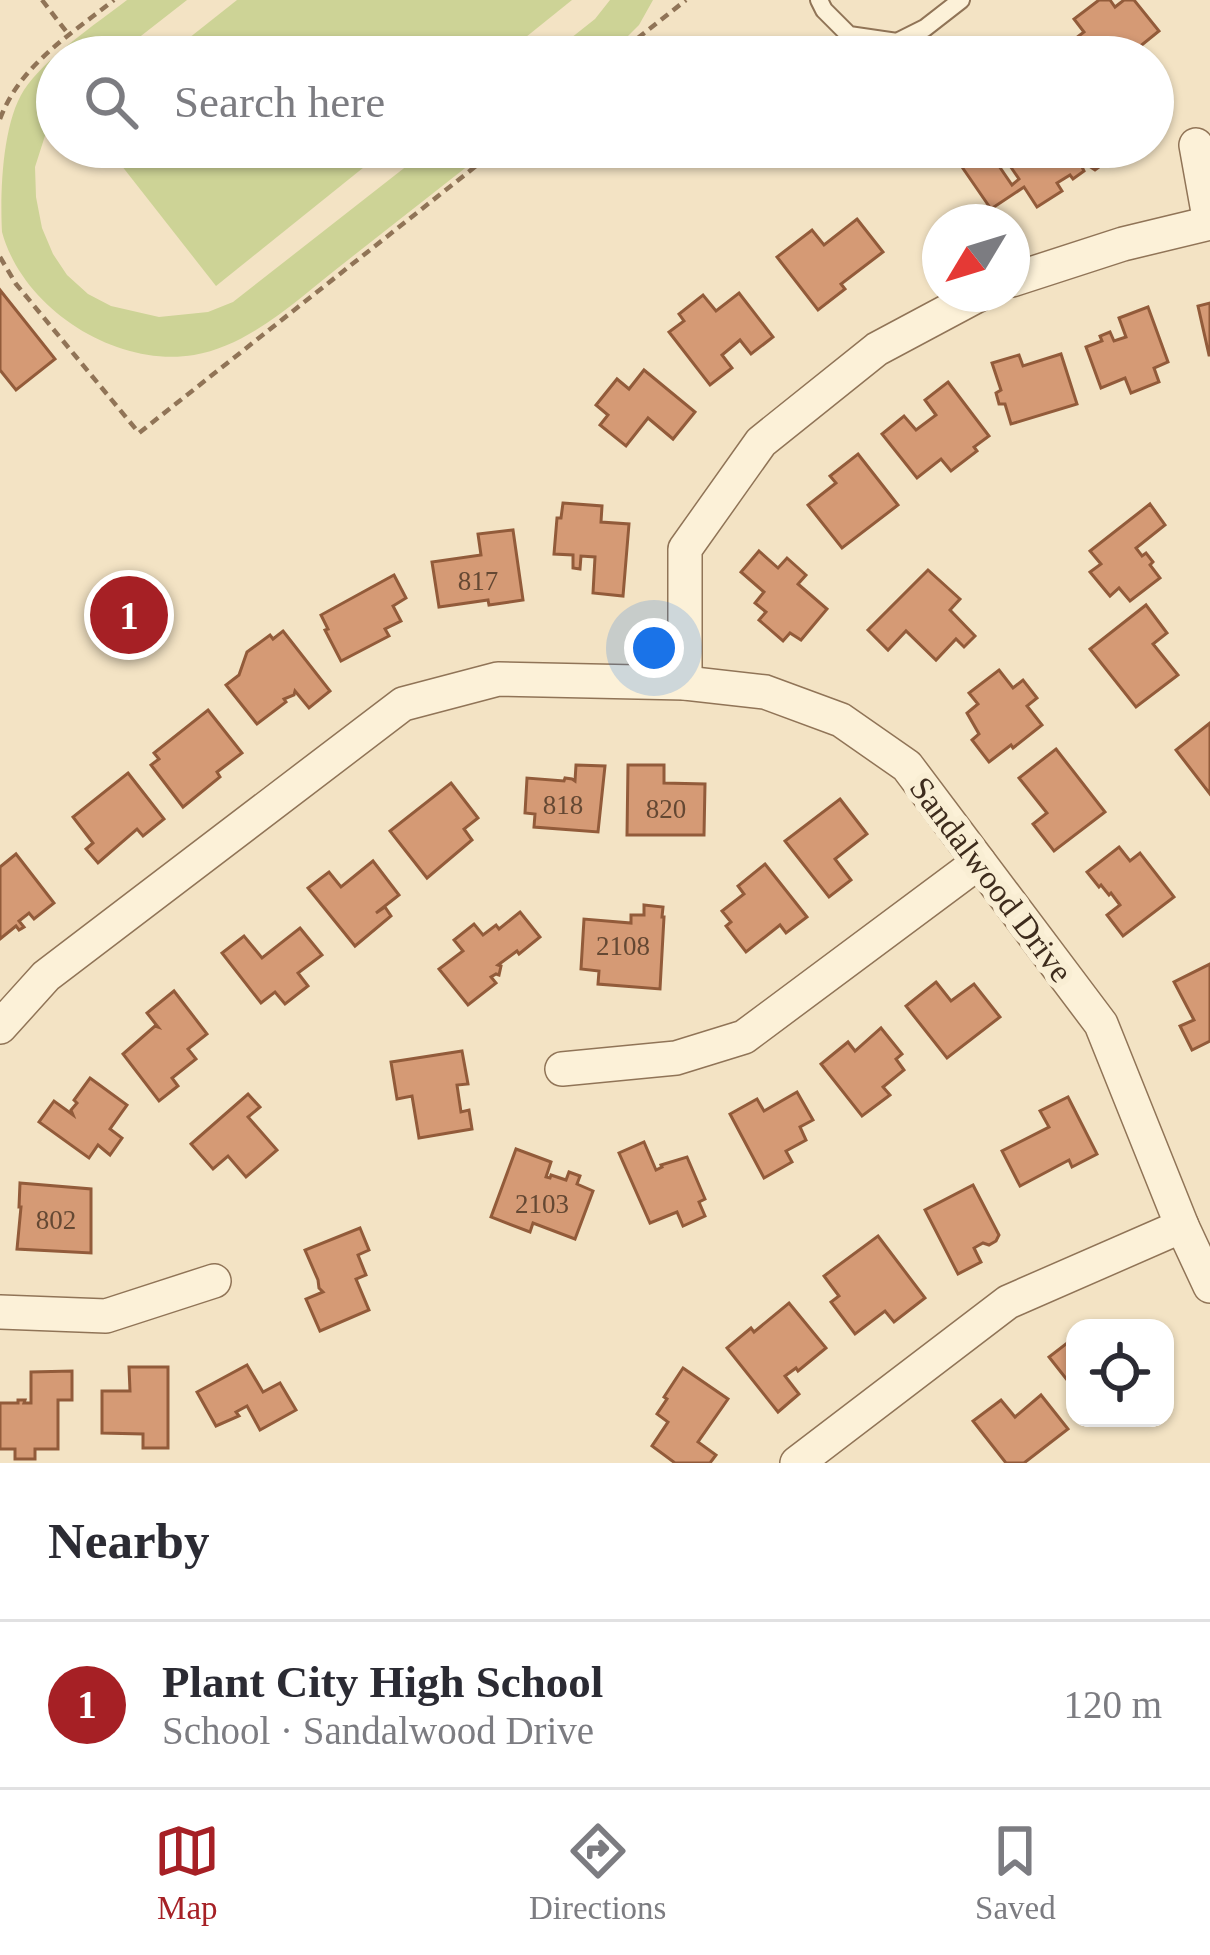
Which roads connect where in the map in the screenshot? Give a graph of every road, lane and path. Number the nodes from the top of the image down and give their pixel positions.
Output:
1 (42, 0) edge
2 (114, 0) edge
3 (686, 0) edge
4 (819, 0) edge
5 (961, 0) edge
6 (69, 35) joint
7 (641, 36) edge
8 (856, 36) edge
9 (909, 36) edge
10 (36, 62) edge
11 (0, 119) edge
12 (1196, 145) dead end
13 (473, 168) edge
14 (1210, 223) edge
15 (0, 257) edge
16 (1030, 274) edge
17 (946, 312) edge
18 (685, 683) junction
19 (980, 862) junction
20 (0, 1027) edge
21 (562, 1069) dead end
22 (1182, 1226) junction
23 (214, 1281) dead end
24 (1210, 1286) edge
25 (0, 1312) edge
26 (797, 1463) edge

1 - 6 path
2 - 6 path
3 - 7 path
4 - 8 lane
5 - 9 lane
10 - 11 path
12 - 14 street
13 - 15 path
14 - 16 street
17 - 18 street
18 - 19 street, Sandalwood Drive
18 - 20 street, Sandalwood Drive
19 - 21 street
19 - 22 street, Sandalwood Drive
22 - 24 street, Sandalwood Drive
22 - 26 street
23 - 25 street

